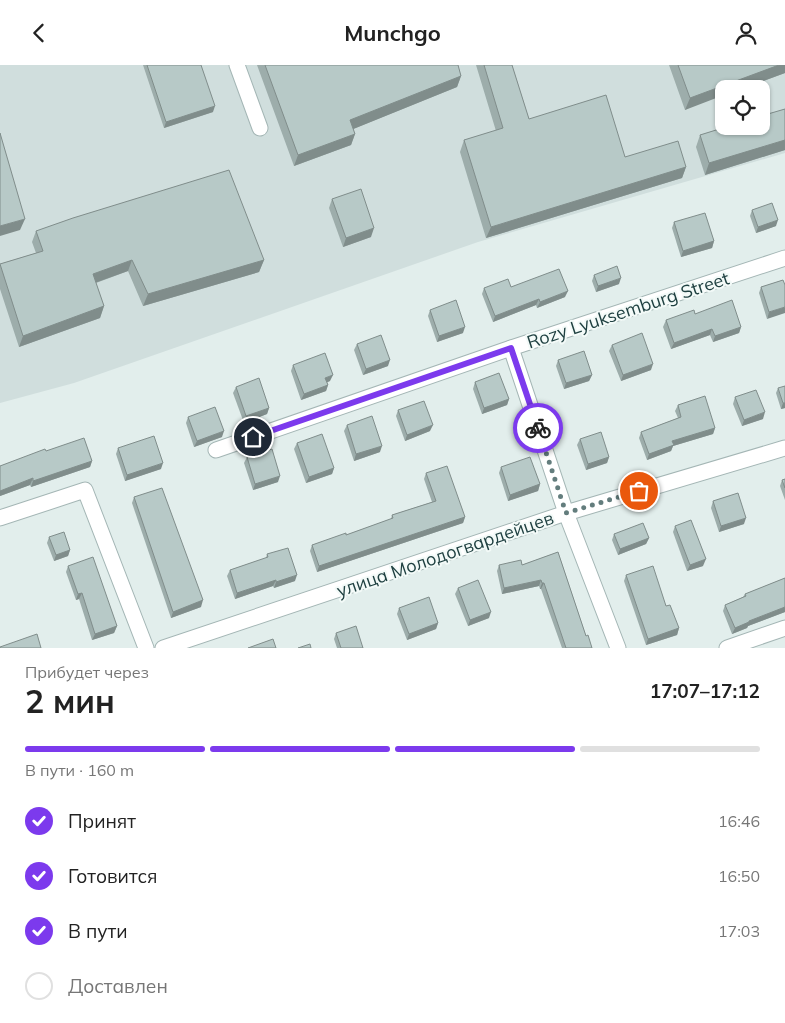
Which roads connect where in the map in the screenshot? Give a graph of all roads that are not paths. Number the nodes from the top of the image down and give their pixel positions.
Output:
1 (237, 65) edge
2 (260, 129) dead end
3 (785, 258) edge
4 (511, 348) junction
5 (785, 448) edge
6 (216, 450) dead end
7 (566, 513) junction
8 (0, 518) edge
9 (785, 628) edge
10 (146, 648) edge
11 (163, 648) edge
12 (618, 648) edge
13 (727, 648) edge

1 - 2 street
3 - 4 street, Rozy Lyuksemburg Street
4 - 6 street, Rozy Lyuksemburg Street
4 - 7 street
5 - 7 street, улица Молодогвардейцев
7 - 11 street, улица Молодогвардейцев
7 - 12 street
8 - 10 street
9 - 13 street

